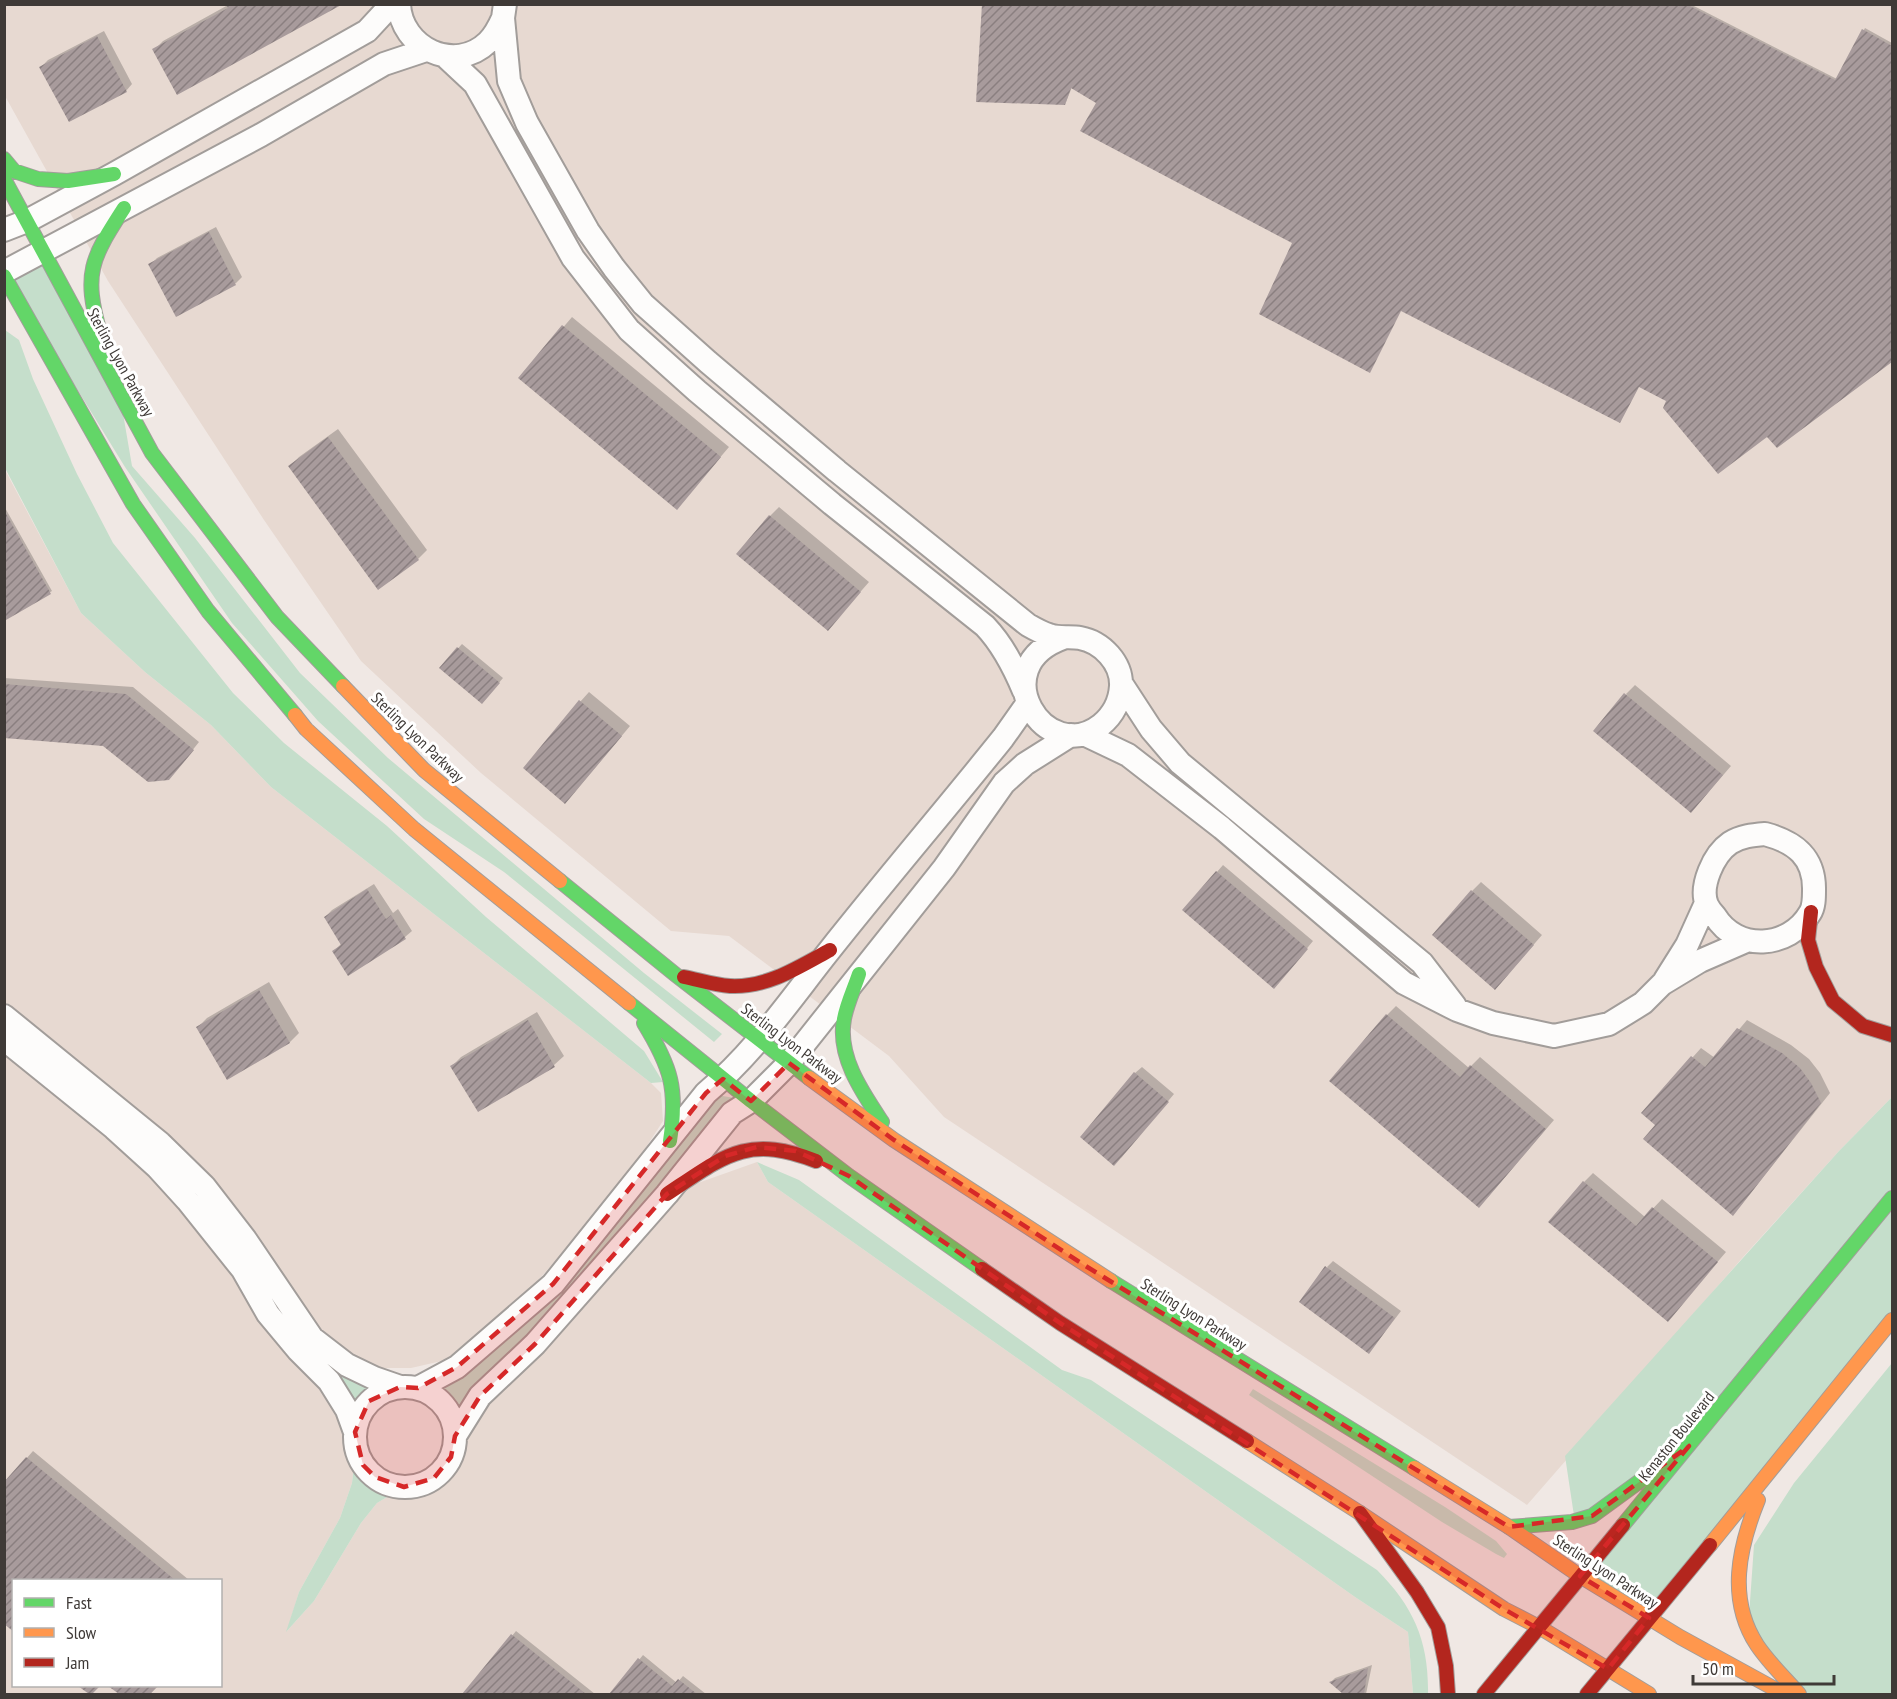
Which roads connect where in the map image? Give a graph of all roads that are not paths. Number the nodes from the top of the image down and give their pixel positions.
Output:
1 (392, 4) edge
2 (399, 4) edge
3 (505, 8) edge
4 (435, 53) junction
5 (4, 159) edge
6 (114, 174) junction
7 (4, 179) edge
8 (124, 208) junction
9 (27, 221) junction
10 (4, 230) edge
11 (43, 252) junction
12 (4, 274) edge
13 (4, 310) edge
14 (27, 319) junction
15 (120, 396) junction
16 (1063, 638) junction
17 (1121, 683) junction
18 (1026, 698) junction
19 (1077, 734) junction
20 (1706, 903) junction
21 (1811, 912) junction
22 (1746, 940) junction
23 (830, 950) junction
24 (859, 974) junction
25 (676, 975) junction
26 (1662, 984) junction
27 (634, 1007) junction
28 (1457, 1010) junction
29 (4, 1016) edge
30 (1893, 1035) edge
31 (4, 1039) edge
32 (760, 1041) junction
33 (789, 1062) junction
34 (723, 1079) junction
35 (751, 1101) junction
36 (894, 1140) junction
37 (669, 1141) junction
38 (849, 1176) junction
39 (667, 1194) junction
40 (1893, 1198) edge
41 (1893, 1320) edge
42 (409, 1387) junction
43 (355, 1432) junction
44 (455, 1436) junction
45 (1689, 1446) junction
46 (1769, 1474) junction
47 (1360, 1513) junction
48 (1509, 1527) junction
49 (1580, 1576) junction
50 (1649, 1618) junction
51 (1539, 1627) junction
52 (1608, 1669) junction
53 (1448, 1695) edge
54 (1484, 1695) edge
55 (1587, 1695) edge
56 (1649, 1695) edge
57 (1784, 1695) edge
58 (1799, 1695) edge

1 - 6 street
2 - 4 street
3 - 4 street
3 - 16 street
4 - 8 street
4 - 18 street
5 - 6 main road
6 - 9 street
7 - 9 main road, Sterling Lyon Parkway
8 - 11 street
8 - 15 main road
9 - 10 street
9 - 11 main road, Sterling Lyon Parkway
11 - 12 street
11 - 15 main road, Sterling Lyon Parkway
12 - 14 main road
13 - 14 main road
14 - 27 main road
15 - 25 main road, Sterling Lyon Parkway
16 - 17 street
16 - 18 street
17 - 19 street
17 - 28 street
18 - 19 street
18 - 23 street
19 - 24 street
19 - 28 street
20 - 21 street
20 - 22 street
20 - 26 street
21 - 22 street
21 - 30 main road
22 - 26 street
23 - 25 main road
23 - 32 street
24 - 33 street
24 - 36 main road
25 - 32 main road, Sterling Lyon Parkway
26 - 28 street
27 - 34 main road
27 - 37 main road
29 - 42 street
31 - 43 street
32 - 33 main road, Sterling Lyon Parkway
32 - 34 street
33 - 35 street
33 - 36 main road, Sterling Lyon Parkway
34 - 35 main road
34 - 37 street
35 - 38 main road
35 - 39 street
36 - 48 main road, Sterling Lyon Parkway
37 - 42 street
38 - 39 main road
38 - 47 main road
39 - 44 street
40 - 45 main road, Kenaston Boulevard
41 - 46 main road
42 - 43 street
42 - 44 street
43 - 44 street
45 - 48 main road
45 - 49 main road, Kenaston Boulevard
46 - 50 main road
46 - 58 main road
47 - 51 main road
47 - 53 main road
48 - 49 main road, Sterling Lyon Parkway
49 - 50 main road, Sterling Lyon Parkway
49 - 51 main road, Kenaston Boulevard
50 - 52 main road
50 - 57 main road, Sterling Lyon Parkway
51 - 52 main road
51 - 54 main road, Kenaston Boulevard
52 - 55 main road
52 - 56 main road

